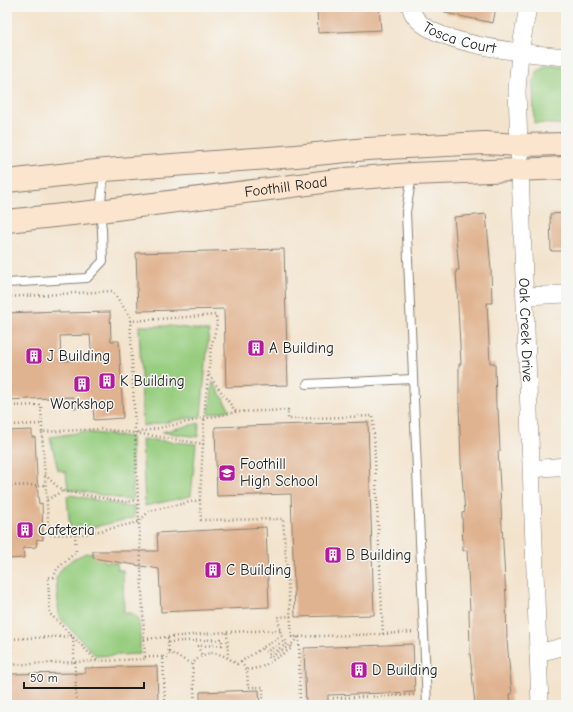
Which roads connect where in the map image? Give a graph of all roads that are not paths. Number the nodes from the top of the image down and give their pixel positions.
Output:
1 (411, 7) edge
2 (528, 7) edge
3 (520, 52) junction
4 (566, 57) edge
5 (566, 144) edge
6 (518, 145) junction
7 (566, 168) edge
8 (104, 170) junction
9 (521, 170) junction
10 (412, 174) junction
11 (7, 181) edge
12 (100, 211) junction
13 (7, 221) edge
14 (7, 282) edge
15 (566, 294) edge
16 (525, 296) junction
17 (413, 379) junction
18 (307, 384) dead end
19 (566, 466) edge
20 (532, 469) junction
21 (566, 646) edge
22 (538, 653) junction
23 (427, 705) edge
24 (540, 705) edge

1 - 3 street, Tosca Court
2 - 3 street, Oak Creek Drive
3 - 4 street, Tosca Court
3 - 6 street, Oak Creek Drive
5 - 6 main road, Foothill Road
6 - 8 main road, Foothill Road
6 - 9 street, Oak Creek Drive
7 - 9 main road, Foothill Road
8 - 11 main road, Foothill Road
8 - 12 lane
9 - 10 main road, Foothill Road
9 - 16 street, Oak Creek Drive
10 - 12 main road, Foothill Road
10 - 17 lane
12 - 13 main road, Foothill Road
12 - 14 lane
15 - 16 street
16 - 20 street, Oak Creek Drive
17 - 18 lane
17 - 23 lane
19 - 20 street
20 - 22 street, Oak Creek Drive
21 - 22 street
22 - 24 street, Oak Creek Drive

